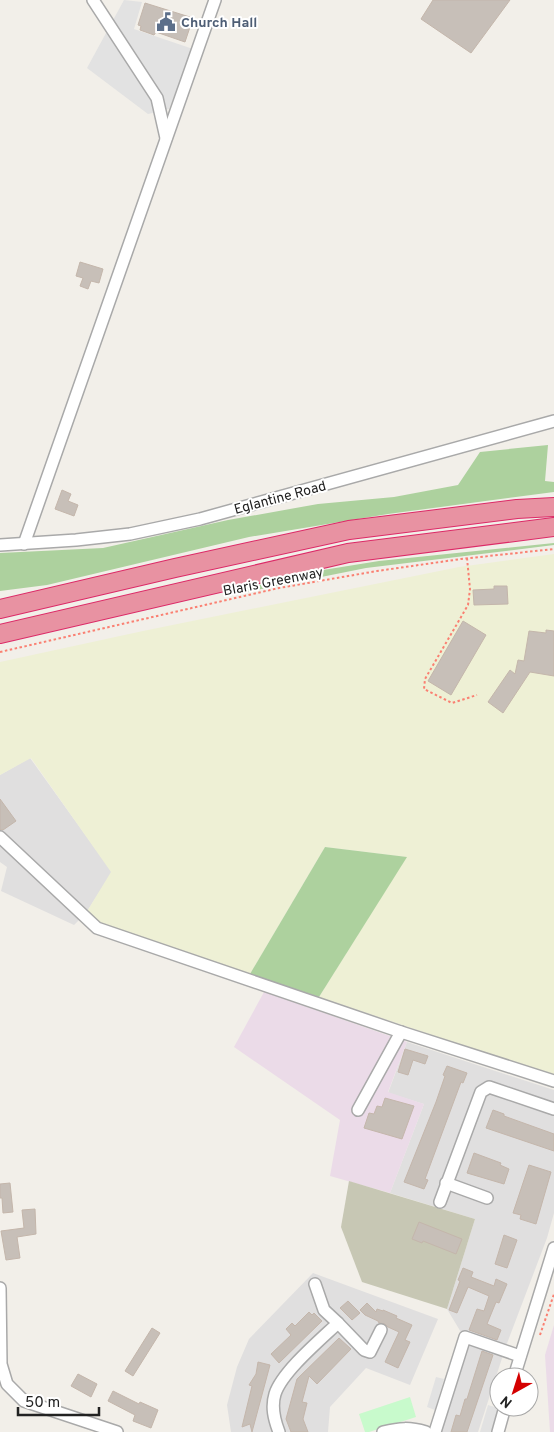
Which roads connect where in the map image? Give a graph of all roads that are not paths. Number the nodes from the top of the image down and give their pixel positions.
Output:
1 (94, 0) edge
2 (215, 0) edge
3 (166, 138) junction
4 (554, 421) edge
5 (554, 506) edge
6 (554, 527) edge
7 (24, 544) junction
8 (0, 545) edge
9 (0, 609) edge
10 (0, 634) edge
11 (0, 837) edge
12 (401, 1032) junction
13 (554, 1081) edge
14 (554, 1109) edge
15 (358, 1110) dead end
16 (446, 1183) junction
17 (487, 1198) dead end
18 (440, 1202) dead end
19 (554, 1248) edge
20 (315, 1284) dead end
21 (0, 1288) edge
22 (338, 1323) junction
23 (381, 1330) dead end
24 (520, 1356) junction
25 (517, 1367) edge
26 (502, 1417) edge
27 (117, 1432) edge
28 (279, 1432) edge
29 (383, 1432) edge
30 (426, 1432) edge
31 (435, 1432) edge
32 (498, 1432) edge

1 - 3 street
2 - 3 street
3 - 7 street
4 - 7 street, Eglantine Road
5 - 9 highway
6 - 10 highway
7 - 8 street, Eglantine Road
11 - 12 street
12 - 13 street
12 - 15 street
14 - 16 street
16 - 17 street
16 - 18 street
19 - 24 street
20 - 22 street
21 - 27 street
22 - 23 street
22 - 28 street
24 - 25 street
24 - 31 street
26 - 32 street
29 - 30 street

